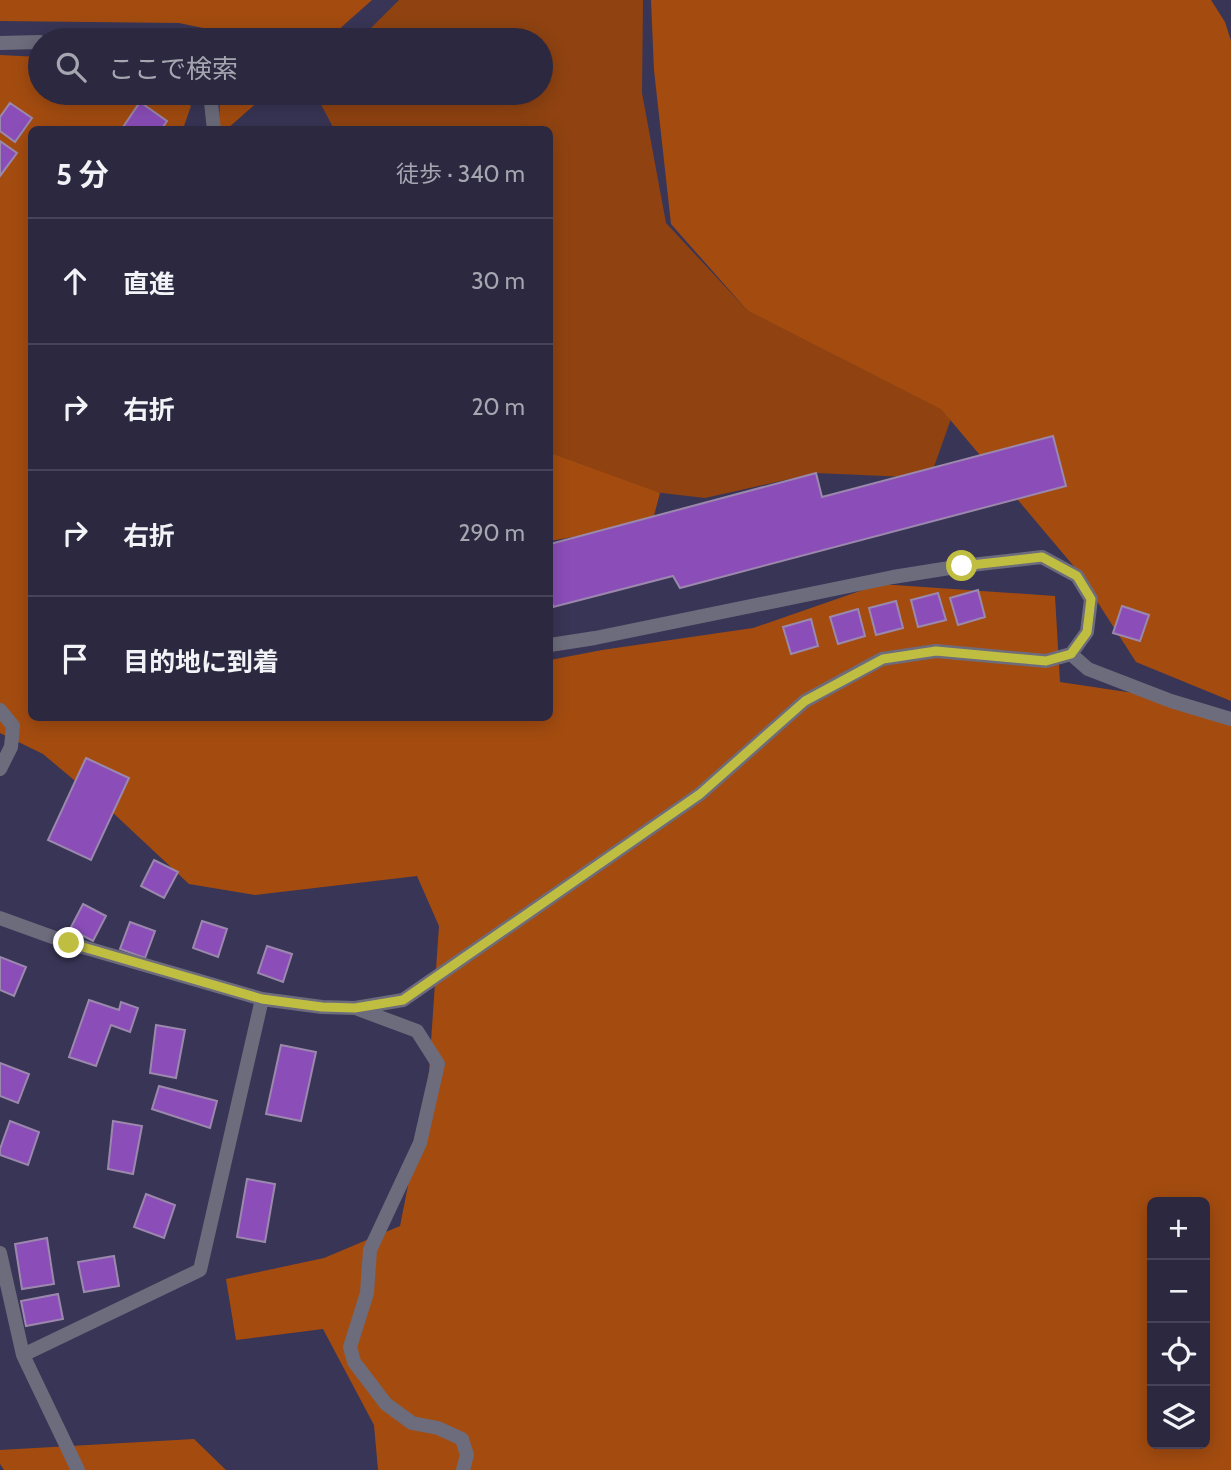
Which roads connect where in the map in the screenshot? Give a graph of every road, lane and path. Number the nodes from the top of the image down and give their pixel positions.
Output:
1 (28, 42) edge
2 (0, 43) edge
3 (211, 105) edge
4 (214, 126) edge
5 (553, 645) edge
6 (1071, 654) junction
7 (0, 710) edge
8 (1231, 719) edge
9 (0, 769) edge
10 (0, 918) edge
11 (262, 999) junction
12 (355, 1008) junction
13 (0, 1254) edge
14 (23, 1355) junction
15 (78, 1470) edge
16 (463, 1470) edge

1 - 2 street
3 - 4 street
5 - 6 street
6 - 8 street
6 - 12 street
7 - 9 street
10 - 11 street
11 - 12 street
11 - 14 street
12 - 16 street
13 - 14 street
14 - 15 street

